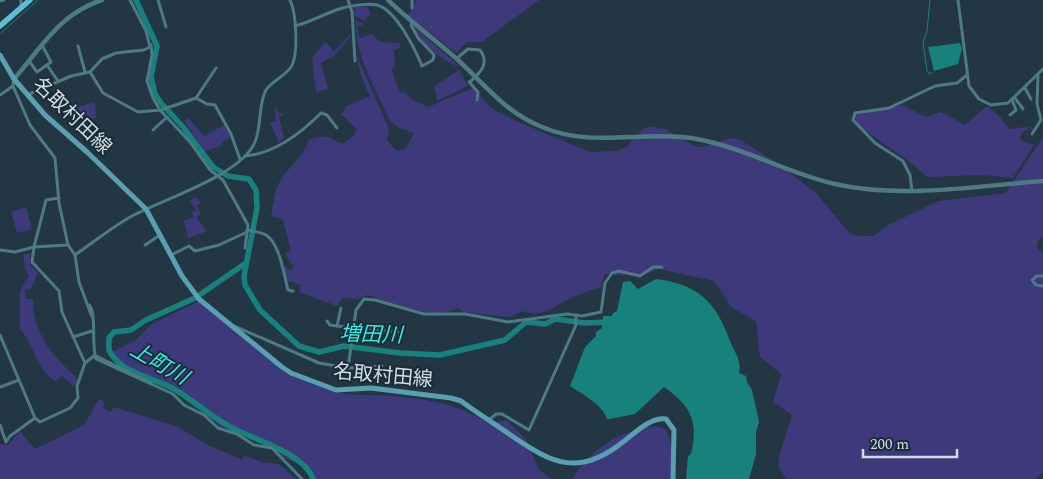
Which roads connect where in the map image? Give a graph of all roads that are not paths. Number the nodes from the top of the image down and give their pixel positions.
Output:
1 (4, 0) edge
2 (21, 0) edge
3 (30, 0) edge
4 (102, 0) edge
5 (130, 0) edge
6 (158, 0) edge
7 (290, 0) edge
8 (348, 0) edge
9 (388, 0) edge
10 (412, 0) edge
11 (958, 0) edge
12 (0, 1) edge
13 (350, 6) junction
14 (21, 7) junction
15 (412, 8) dead end
16 (413, 22) junction
17 (0, 26) edge
18 (295, 26) junction
19 (166, 27) dead end
20 (42, 45) junction
21 (151, 45) junction
22 (78, 46) dead end
23 (0, 55) edge
24 (456, 59) junction
25 (29, 61) junction
26 (355, 61) dead end
27 (47, 65) junction
28 (216, 68) dead end
29 (1043, 69) edge
30 (87, 72) junction
31 (1038, 74) junction
32 (967, 75) junction
33 (14, 79) junction
34 (58, 81) junction
35 (13, 86) junction
36 (1025, 88) junction
37 (0, 95) edge
38 (27, 95) junction
39 (196, 98) junction
40 (1031, 98) dead end
41 (1014, 99) junction
42 (477, 100) dead end
43 (1024, 109) dead end
44 (160, 110) junction
45 (1010, 116) dead end
46 (167, 117) junction
47 (337, 128) dead end
48 (153, 130) dead end
49 (1032, 134) dead end
50 (244, 156) junction
51 (240, 159) junction
52 (217, 175) junction
53 (1043, 181) edge
54 (912, 191) junction
55 (59, 198) junction
56 (146, 209) junction
57 (248, 231) junction
58 (160, 235) junction
59 (68, 245) junction
60 (144, 245) dead end
61 (34, 247) junction
62 (245, 248) dead end
63 (0, 250) edge
64 (76, 255) junction
65 (171, 255) junction
66 (662, 267) dead end
67 (1043, 276) edge
68 (1043, 286) edge
69 (293, 291) dead end
70 (341, 308) dead end
71 (576, 317) junction
72 (327, 321) dead end
73 (234, 326) junction
74 (337, 326) junction
75 (354, 329) junction
76 (92, 331) junction
77 (398, 332) dead end
78 (0, 335) edge
79 (73, 338) junction
80 (95, 355) junction
81 (85, 363) junction
82 (382, 366) dead end
83 (348, 368) junction
84 (19, 380) junction
85 (0, 387) edge
86 (35, 418) junction
87 (488, 421) junction
88 (0, 425) edge
89 (302, 479) edge
90 (673, 479) edge

1 - 12 street
2 - 14 street
3 - 14 main road
4 - 20 street
5 - 21 street
6 - 19 street
7 - 18 street
8 - 13 street
9 - 16 street
10 - 15 street
11 - 32 street
13 - 16 street
13 - 18 street
13 - 26 street
14 - 17 main road
16 - 24 street
18 - 50 street
20 - 25 street
20 - 27 street
21 - 30 street
21 - 44 street
22 - 30 street
23 - 33 main road, 名取村田線
24 - 42 street, bridge
24 - 54 street
25 - 27 street
25 - 33 street
27 - 34 street
28 - 39 street
29 - 31 street
30 - 34 street
30 - 44 street
31 - 36 street
31 - 49 street
32 - 41 street
32 - 54 street
33 - 35 street
33 - 38 main road, 名取村田線
34 - 38 street
35 - 37 street
35 - 55 street
36 - 40 street
36 - 41 street
38 - 56 main road, 名取村田線
39 - 44 street
39 - 51 street
41 - 43 street
41 - 45 street
44 - 46 street
46 - 48 street
46 - 52 street
47 - 50 street
50 - 51 street
51 - 52 street
52 - 56 street
52 - 57 street
53 - 54 street
55 - 59 street
55 - 61 street
56 - 58 main road, 名取村田線
56 - 64 street
57 - 62 street
57 - 65 street
57 - 69 street
58 - 60 street
58 - 65 main road, 名取村田線
59 - 61 street
59 - 64 street
61 - 63 street
61 - 79 street
64 - 76 street
65 - 73 main road, 名取村田線
66 - 71 street
67 - 68 street
70 - 74 street
71 - 75 street
71 - 87 street
72 - 74 street
73 - 83 street
73 - 87 main road, 名取村田線
74 - 75 street
75 - 77 street
75 - 83 street
76 - 79 street
76 - 80 street
78 - 84 street
79 - 81 street
80 - 81 street
80 - 89 street
81 - 86 street
82 - 83 street
84 - 85 street
84 - 86 street
86 - 88 street
87 - 90 main road, 名取村田線

